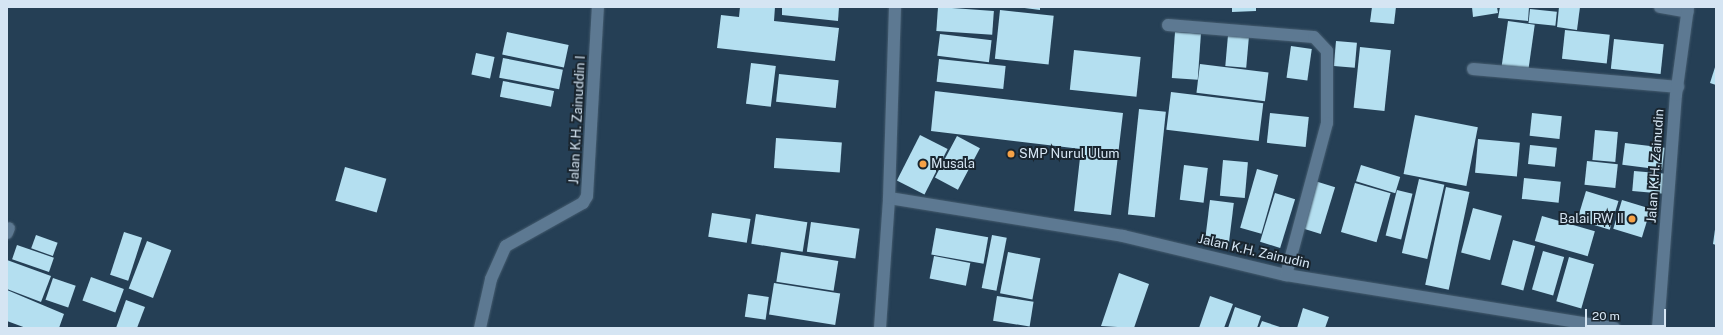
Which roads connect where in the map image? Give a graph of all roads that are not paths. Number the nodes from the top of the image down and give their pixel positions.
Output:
1 (598, 7) edge
2 (895, 7) edge
3 (1660, 7) edge
4 (1688, 9) edge
5 (1168, 25) dead end
6 (1473, 69) dead end
7 (1678, 87) junction
8 (889, 198) junction
9 (1286, 275) junction
10 (480, 328) edge
11 (880, 328) edge
12 (1615, 328) edge
13 (1658, 328) edge

1 - 10 street, Jalan K.H. Zainuddin I
2 - 8 street
3 - 4 street
4 - 7 street, Jalan K.H. Zainudin
5 - 9 street
6 - 7 street
7 - 13 street, Jalan K.H. Zainudin
8 - 9 street, Jalan K.H. Zainudin
8 - 11 street
9 - 12 street, Jalan K.H. Zainudin

